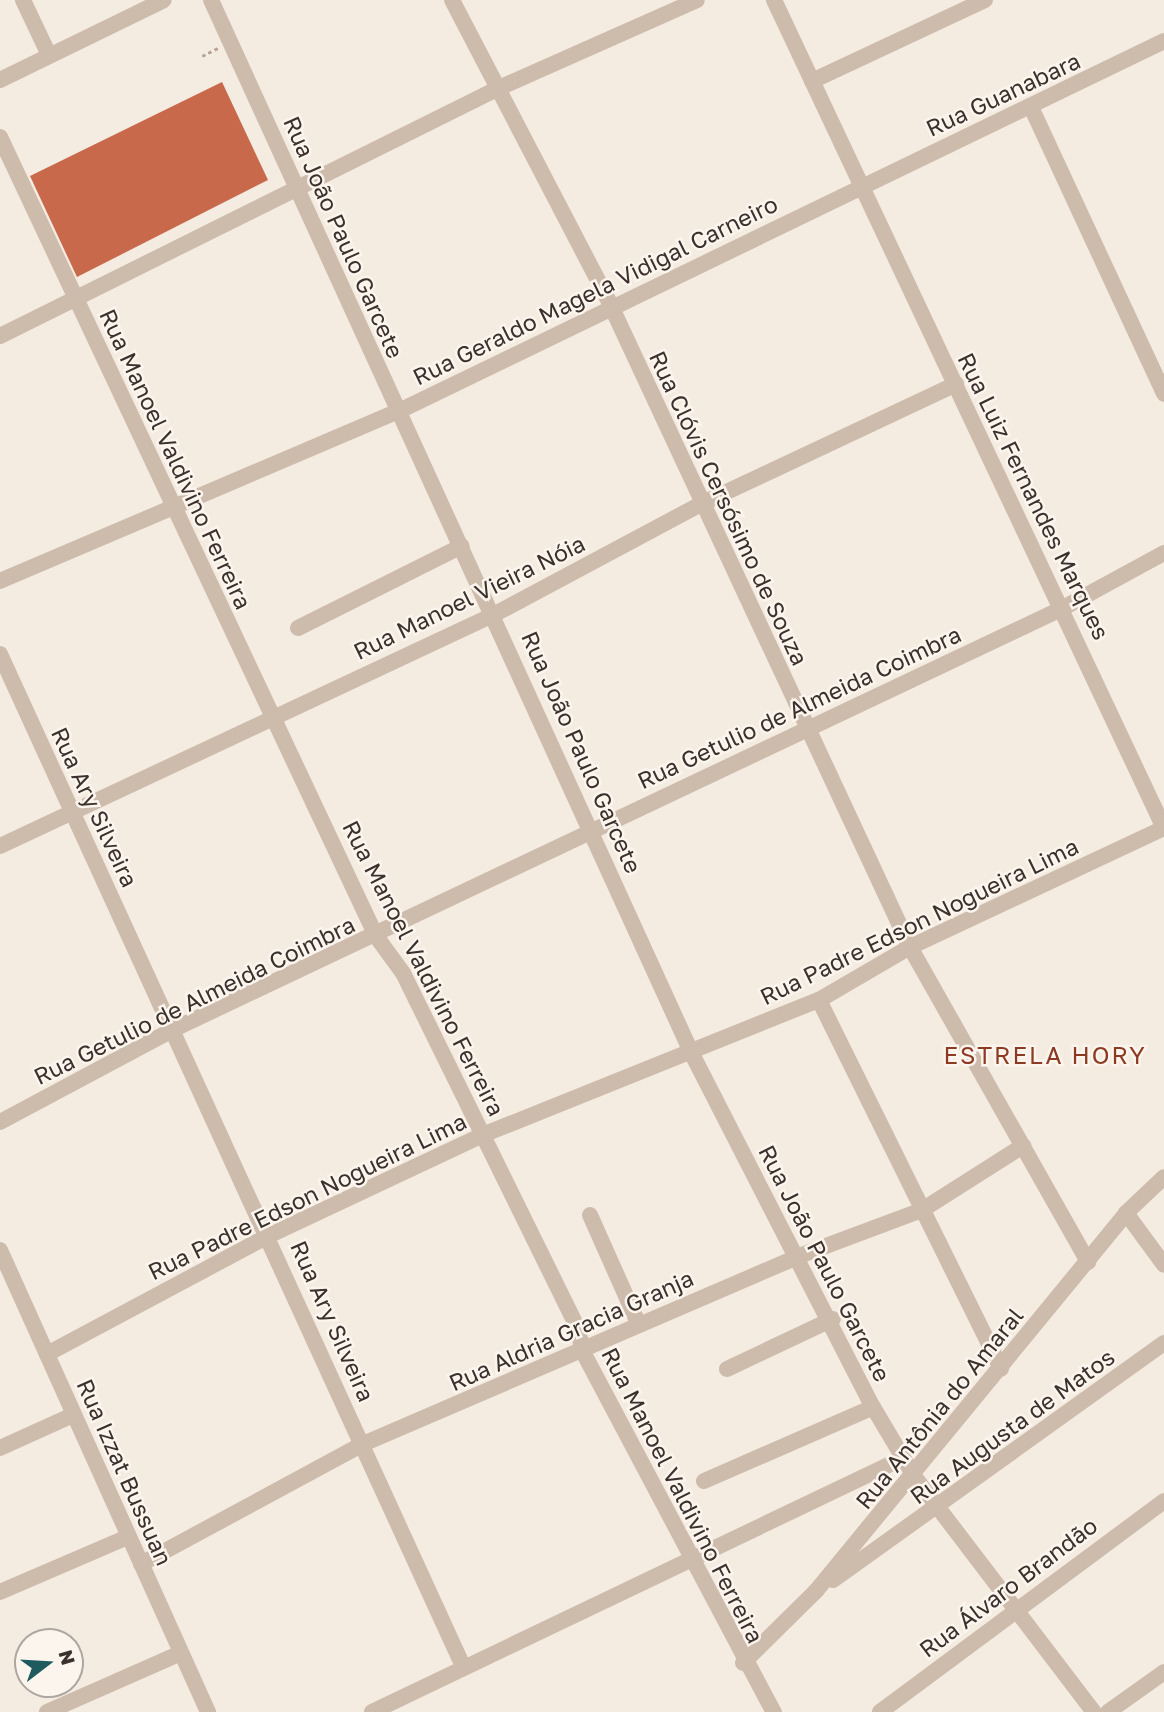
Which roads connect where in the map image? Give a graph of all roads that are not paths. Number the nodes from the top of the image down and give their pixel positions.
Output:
1 (23, 0) edge
2 (164, 0) edge
3 (211, 0) edge
4 (452, 0) edge
5 (697, 0) edge
6 (774, 0) edge
7 (985, 0) edge
8 (1164, 41) edge
9 (48, 54) junction
10 (0, 80) edge
11 (812, 81) junction
12 (501, 88) junction
13 (1031, 107) junction
14 (0, 137) edge
15 (860, 186) junction
16 (299, 187) junction
17 (77, 298) junction
18 (612, 308) junction
19 (0, 336) edge
20 (956, 384) junction
21 (1164, 394) edge
22 (397, 412) junction
23 (701, 504) junction
24 (172, 512) junction
25 (462, 547) junction
26 (1164, 553) edge
27 (0, 581) edge
28 (1063, 608) junction
29 (495, 614) junction
30 (298, 628) dead end
31 (0, 653) edge
32 (273, 716) junction
33 (807, 730) junction
34 (73, 812) junction
35 (591, 828) junction
36 (1164, 828) edge
37 (0, 846) edge
38 (376, 936) junction
39 (909, 947) junction
40 (819, 1000) junction
41 (172, 1030) junction
42 (691, 1052) junction
43 (0, 1122) edge
44 (485, 1134) junction
45 (1023, 1146) junction
46 (1164, 1177) edge
47 (922, 1210) junction
48 (1126, 1213) junction
49 (590, 1214) dead end
50 (270, 1235) junction
51 (0, 1250) edge
52 (799, 1256) junction
53 (1088, 1262) junction
54 (1164, 1265) edge
55 (7, 1283) edge
56 (833, 1319) junction
57 (639, 1325) junction
58 (1164, 1343) edge
59 (583, 1352) junction
60 (47, 1354) junction
61 (727, 1369) dead end
62 (1001, 1369) junction
63 (873, 1407) junction
64 (74, 1415) junction
65 (363, 1444) junction
66 (0, 1448) edge
67 (903, 1458) junction
68 (914, 1476) junction
69 (705, 1481) dead end
70 (1164, 1501) edge
71 (939, 1508) junction
72 (128, 1537) junction
73 (694, 1563) junction
74 (141, 1564) junction
75 (816, 1591) junction
76 (0, 1592) edge
77 (1014, 1607) junction
78 (181, 1653) junction
79 (743, 1663) junction
80 (463, 1666) junction
81 (1164, 1672) edge
82 (47, 1712) edge
83 (208, 1712) edge
84 (372, 1712) edge
85 (774, 1712) edge
86 (880, 1712) edge
87 (1094, 1712) edge
88 (1108, 1712) edge

1 - 9 street
2 - 9 street
3 - 16 street, Rua João Paulo Garcete
4 - 12 street, Rua Clóvis Cersósimo de Souza
5 - 12 street
6 - 11 street
7 - 11 street
8 - 13 street, Rua Guanabara
9 - 10 street
11 - 15 street
12 - 16 street
12 - 18 street, Rua Clóvis Cersósimo de Souza
13 - 15 street, Rua Guanabara
13 - 21 street
14 - 17 street, Rua Manoel Valdivino Ferreira
15 - 18 street, Rua Geraldo Magela Vidigal Carneiro
15 - 20 street, Rua Luiz Fernandes Marques
16 - 17 street
16 - 22 street, Rua João Paulo Garcete
17 - 19 street
17 - 24 street, Rua Manoel Valdivino Ferreira
18 - 22 street, Rua Geraldo Magela Vidigal Carneiro
18 - 23 street, Rua Clóvis Cersósimo de Souza
20 - 23 street, Rua Manoel Vieira Nóia
20 - 28 street, Rua Luiz Fernandes Marques
22 - 24 street, Rua Geraldo Magela Vidigal Carneiro
22 - 25 street, Rua João Paulo Garcete
23 - 29 street, Rua Manoel Vieira Nóia
23 - 33 street, Rua Clóvis Cersósimo de Souza
24 - 27 street, Rua Geraldo Magela Vidigal Carneiro
24 - 32 street, Rua Manoel Valdivino Ferreira
25 - 29 street, Rua João Paulo Garcete
25 - 30 street
26 - 28 street, Rua Getulio de Almeida Coimbra
28 - 33 street, Rua Getulio de Almeida Coimbra
28 - 36 street, Rua Luiz Fernandes Marques
29 - 32 street, Rua Manoel Vieira Nóia
29 - 35 street, Rua João Paulo Garcete
31 - 34 street, Rua Ary Silveira
32 - 34 street, Rua Manoel Vieira Nóia
32 - 38 street, Rua Manoel Valdivino Ferreira
33 - 35 street, Rua Getulio de Almeida Coimbra
33 - 39 street, Rua Clóvis Cersósimo de Souza
34 - 37 street, Rua Manoel Vieira Nóia
34 - 41 street, Rua Ary Silveira
35 - 38 street, Rua Getulio de Almeida Coimbra
35 - 42 street, Rua João Paulo Garcete
36 - 39 street, Rua Padre Edson Nogueira Lima
38 - 41 street, Rua Getulio de Almeida Coimbra
38 - 44 street, Rua Manoel Valdivino Ferreira
39 - 40 street, Rua Padre Edson Nogueira Lima
39 - 45 street, Rua Clóvis Cersósimo de Souza
40 - 42 street, Rua Padre Edson Nogueira Lima
40 - 47 street
41 - 43 street, Rua Getulio de Almeida Coimbra
41 - 50 street, Rua Ary Silveira
42 - 44 street, Rua Padre Edson Nogueira Lima
42 - 52 street, Rua João Paulo Garcete
44 - 50 street, Rua Padre Edson Nogueira Lima
44 - 59 street, Rua Manoel Valdivino Ferreira
45 - 47 street, Rua Aldria Gracia Granja
45 - 53 street, Rua Clóvis Cersósimo de Souza
46 - 48 street, Rua Antônia do Amaral
47 - 52 street, Rua Aldria Gracia Granja
47 - 62 street
48 - 53 street, Rua Antônia do Amaral
48 - 54 street
49 - 57 street
50 - 60 street, Rua Padre Edson Nogueira Lima
50 - 65 street, Rua Ary Silveira
51 - 55 street, Rua Izzat Bussuan
52 - 56 street, Rua João Paulo Garcete
52 - 57 street, Rua Aldria Gracia Granja
53 - 62 street, Rua Antônia do Amaral
55 - 60 street, Rua Izzat Bussuan
56 - 61 street
56 - 63 street, Rua João Paulo Garcete
57 - 59 street, Rua Aldria Gracia Granja
58 - 71 street, Rua Augusta de Matos
59 - 65 street, Rua Aldria Gracia Granja
59 - 73 street, Rua Manoel Valdivino Ferreira
60 - 64 street, Rua Izzat Bussuan
62 - 68 street, Rua Antônia do Amaral
63 - 67 street, Rua João Paulo Garcete
63 - 69 street
64 - 66 street
64 - 72 street, Rua Izzat Bussuan
65 - 74 street, Rua Aldria Gracia Granja
65 - 80 street, Rua Ary Silveira
67 - 68 street, Rua João Paulo Garcete
67 - 73 street
68 - 71 street, Rua João Paulo Garcete
68 - 75 street, Rua Antônia do Amaral
70 - 77 street, Rua Álvaro Brandão
71 - 75 street, Rua Augusta de Matos
71 - 77 street, Rua João Paulo Garcete
72 - 74 street, Rua Izzat Bussuan
72 - 76 street
73 - 79 street, Rua Manoel Valdivino Ferreira
73 - 80 street
74 - 78 street, Rua Izzat Bussuan
75 - 79 street, Rua Antônia do Amaral
77 - 86 street, Rua Álvaro Brandão
77 - 87 street, Rua João Paulo Garcete
78 - 82 street
78 - 83 street, Rua Izzat Bussuan
79 - 85 street, Rua Manoel Valdivino Ferreira
80 - 84 street
81 - 88 street

